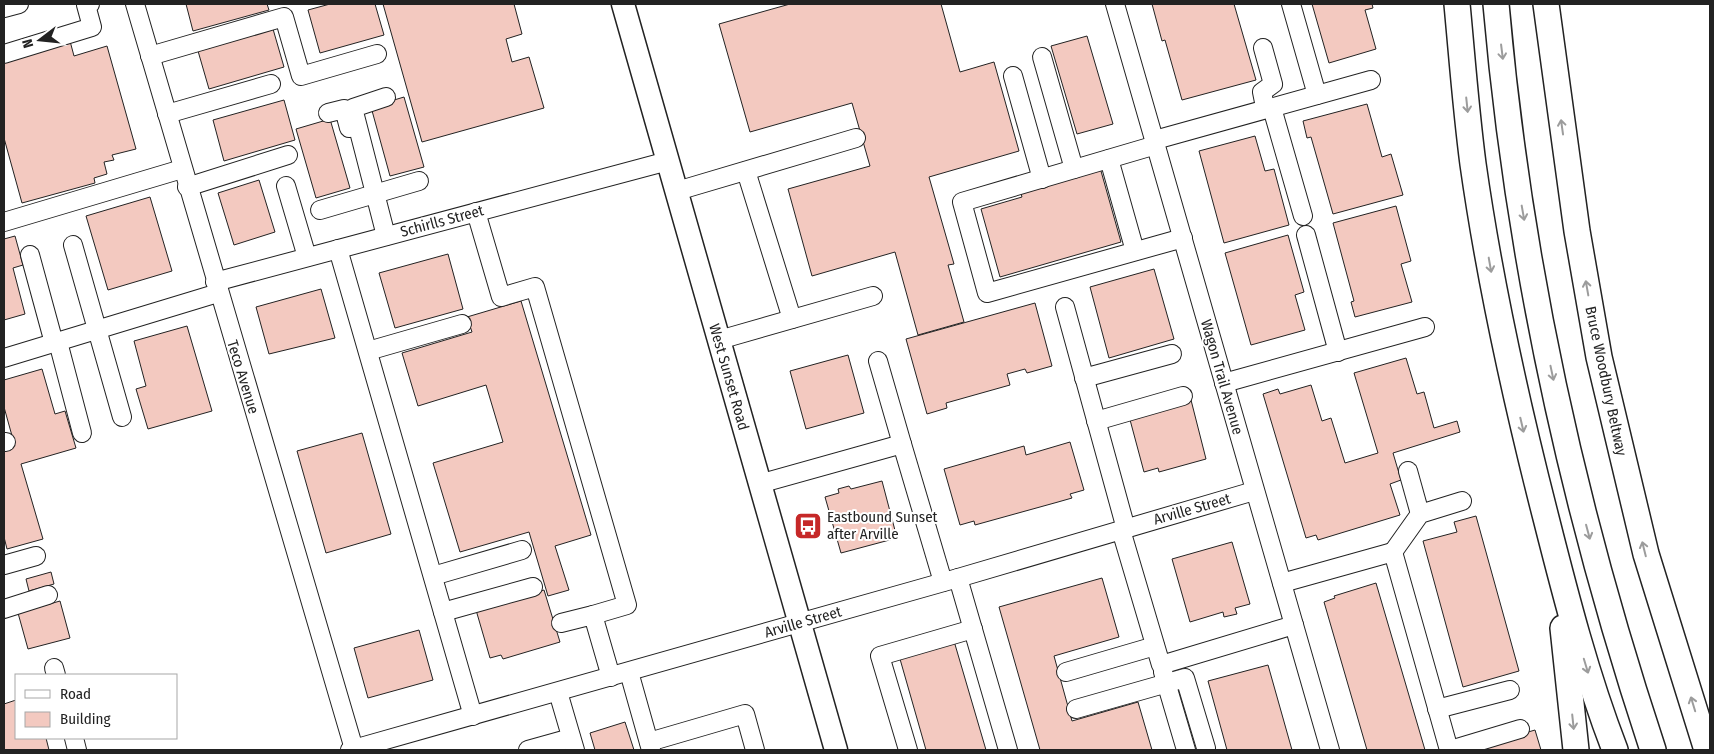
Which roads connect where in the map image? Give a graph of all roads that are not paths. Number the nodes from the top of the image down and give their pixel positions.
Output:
1 (19, 4) edge
2 (87, 4) edge
3 (135, 4) edge
4 (624, 4) edge
5 (1115, 4) edge
6 (1291, 4) edge
7 (1457, 4) edge
8 (1496, 4) edge
9 (1546, 4) edge
10 (4, 8) edge
11 (282, 10) edge
12 (1263, 48) dead end
13 (4, 54) edge
14 (377, 54) dead end
15 (150, 56) junction
16 (1042, 57) dead end
17 (1013, 76) dead end
18 (1371, 80) dead end
19 (271, 84) dead end
20 (1317, 95) junction
21 (386, 97) dead end
22 (1268, 108) junction
23 (328, 113) dead end
24 (167, 114) junction
25 (856, 138) dead end
26 (1156, 142) junction
27 (288, 156) dead end
28 (1109, 159) junction
29 (668, 161) junction
30 (182, 169) junction
31 (1074, 169) junction
32 (746, 171) junction
33 (1042, 178) junction
34 (419, 181) dead end
35 (286, 186) dead end
36 (187, 187) junction
37 (677, 192) junction
38 (371, 195) junction
39 (320, 210) dead end
40 (476, 212) junction
41 (1302, 216) dead end
42 (4, 222) edge
43 (1306, 235) dead end
44 (386, 236) junction
45 (1183, 238) junction
46 (73, 245) dead end
47 (338, 249) junction
48 (1135, 251) junction
49 (30, 255) dead end
50 (307, 258) junction
51 (217, 288) junction
52 (873, 296) dead end
53 (1065, 307) dead end
54 (792, 319) junction
55 (462, 324) dead end
56 (1425, 327) dead end
57 (97, 330) junction
58 (718, 340) junction
59 (56, 342) junction
60 (368, 351) junction
61 (1338, 352) junction
62 (1172, 354) dead end
63 (4, 358) edge
64 (878, 362) dead end
65 (1084, 378) junction
66 (1224, 383) junction
67 (1184, 396) dead end
68 (122, 417) dead end
69 (1096, 421) junction
70 (82, 433) dead end
71 (902, 444) junction
72 (1408, 471) dead end
73 (760, 484) junction
74 (1254, 491) junction
75 (1462, 501) dead end
76 (1420, 514) junction
77 (1123, 529) junction
78 (522, 550) dead end
79 (1554, 551) junction
80 (1393, 552) junction
81 (36, 556) dead end
82 (4, 565) edge
83 (433, 576) junction
84 (950, 580) junction
85 (1282, 583) junction
86 (533, 587) dead end
87 (48, 596) dead end
88 (4, 609) edge
89 (443, 612) junction
90 (593, 615) junction
91 (799, 623) junction
92 (561, 624) dead end
93 (1294, 625) junction
94 (973, 629) junction
95 (1154, 646) junction
96 (1161, 665) junction
97 (629, 672) junction
98 (1066, 672) dead end
99 (611, 677) junction
100 (1166, 684) junction
101 (1510, 690) dead end
102 (558, 692) junction
103 (1076, 710) dead end
104 (1437, 710) junction
105 (473, 716) junction
106 (1520, 729) dead end
107 (573, 744) edge
108 (650, 746) edge
109 (1206, 748) dead end
110 (352, 750) edge
111 (528, 750) edge
112 (755, 750) edge
113 (836, 750) edge
114 (908, 750) edge
115 (1008, 750) edge
116 (1186, 750) edge
117 (1330, 750) edge
118 (1450, 750) edge
119 (1576, 750) edge
120 (1615, 750) edge
121 (1653, 750) edge
122 (1707, 750) edge

1 - 10 street
2 - 13 street
3 - 15 street, Teco Avenue
4 - 29 main road, West Sunset Road
5 - 26 street, Wagon Trail Avenue
6 - 20 street
7 -> 79 highway
8 -> 121 highway
122 -> 9 highway, Bruce Woodbury Beltway
11 - 14 street
11 - 15 street
12 - 22 street
15 - 24 street, Teco Avenue
16 - 31 street
17 - 33 street
18 - 20 street
19 - 24 street
20 - 22 street
21 - 38 street
22 - 26 street
22 - 41 street
23 - 38 street
24 - 30 street, Teco Avenue
25 - 32 street
26 - 28 street
26 - 45 street, Wagon Trail Avenue
27 - 36 street
28 - 31 street
28 - 48 street
29 - 37 main road, West Sunset Road
29 - 40 street, Schirlls Street
30 - 36 street, Teco Avenue
30 - 42 street
31 - 33 street
32 - 37 street
32 - 54 street
33 - 48 street
34 - 38 street
35 - 50 street
36 - 51 street, Teco Avenue
37 - 58 main road, West Sunset Road
38 - 39 street
38 - 44 street
40 - 44 street, Schirlls Street
40 - 90 street
43 - 61 street
44 - 47 street, Schirlls Street
45 - 48 street
45 - 66 street, Wagon Trail Avenue
46 - 57 street
47 - 50 street, Schirlls Street
47 - 60 street
49 - 59 street
50 - 51 street, Schirlls Street
51 - 57 street, Schirlls Street
51 - 110 street, Teco Avenue
52 - 54 street
53 - 65 street
54 - 58 street
55 - 60 street
56 - 61 street
57 - 59 street, Schirlls Street
57 - 68 street
58 - 73 main road, West Sunset Road
59 - 63 street, Schirlls Street
59 - 70 street
60 - 83 street
61 - 66 street
62 - 65 street
64 - 71 street
65 - 69 street
66 - 74 street, Wagon Trail Avenue
67 - 69 street
69 - 77 street
71 - 73 street
71 - 84 street
72 - 76 street
73 - 91 main road, West Sunset Road
74 - 77 street, Arville Street
74 - 85 street, Wagon Trail Avenue
75 - 76 street
76 - 80 street
77 - 84 street, Arville Street
77 - 95 street
78 - 83 street
79 -> 119 highway
79 -> 120 highway
80 - 85 street
80 - 104 street
81 - 82 street
83 - 89 street
84 - 91 street, Arville Street
84 - 94 street
85 - 93 street, Wagon Trail Avenue
86 - 89 street
87 - 88 street
89 - 105 street
90 - 92 street
90 - 99 street
91 - 97 street, Arville Street
91 - 113 main road, West Sunset Road
93 - 96 street
93 - 117 street, Wagon Trail Avenue
94 - 114 street
94 - 115 street
95 - 96 street
95 - 98 street
96 - 100 street
97 - 99 street, Arville Street
97 - 108 street
99 - 102 street, Arville Street
100 - 103 street
100 - 109 street
100 - 116 street
101 - 104 street
102 - 105 street, Arville Street
102 - 107 street
104 - 118 street
105 - 110 street, Arville Street
106 - 118 street
107 - 111 street
108 - 112 street

